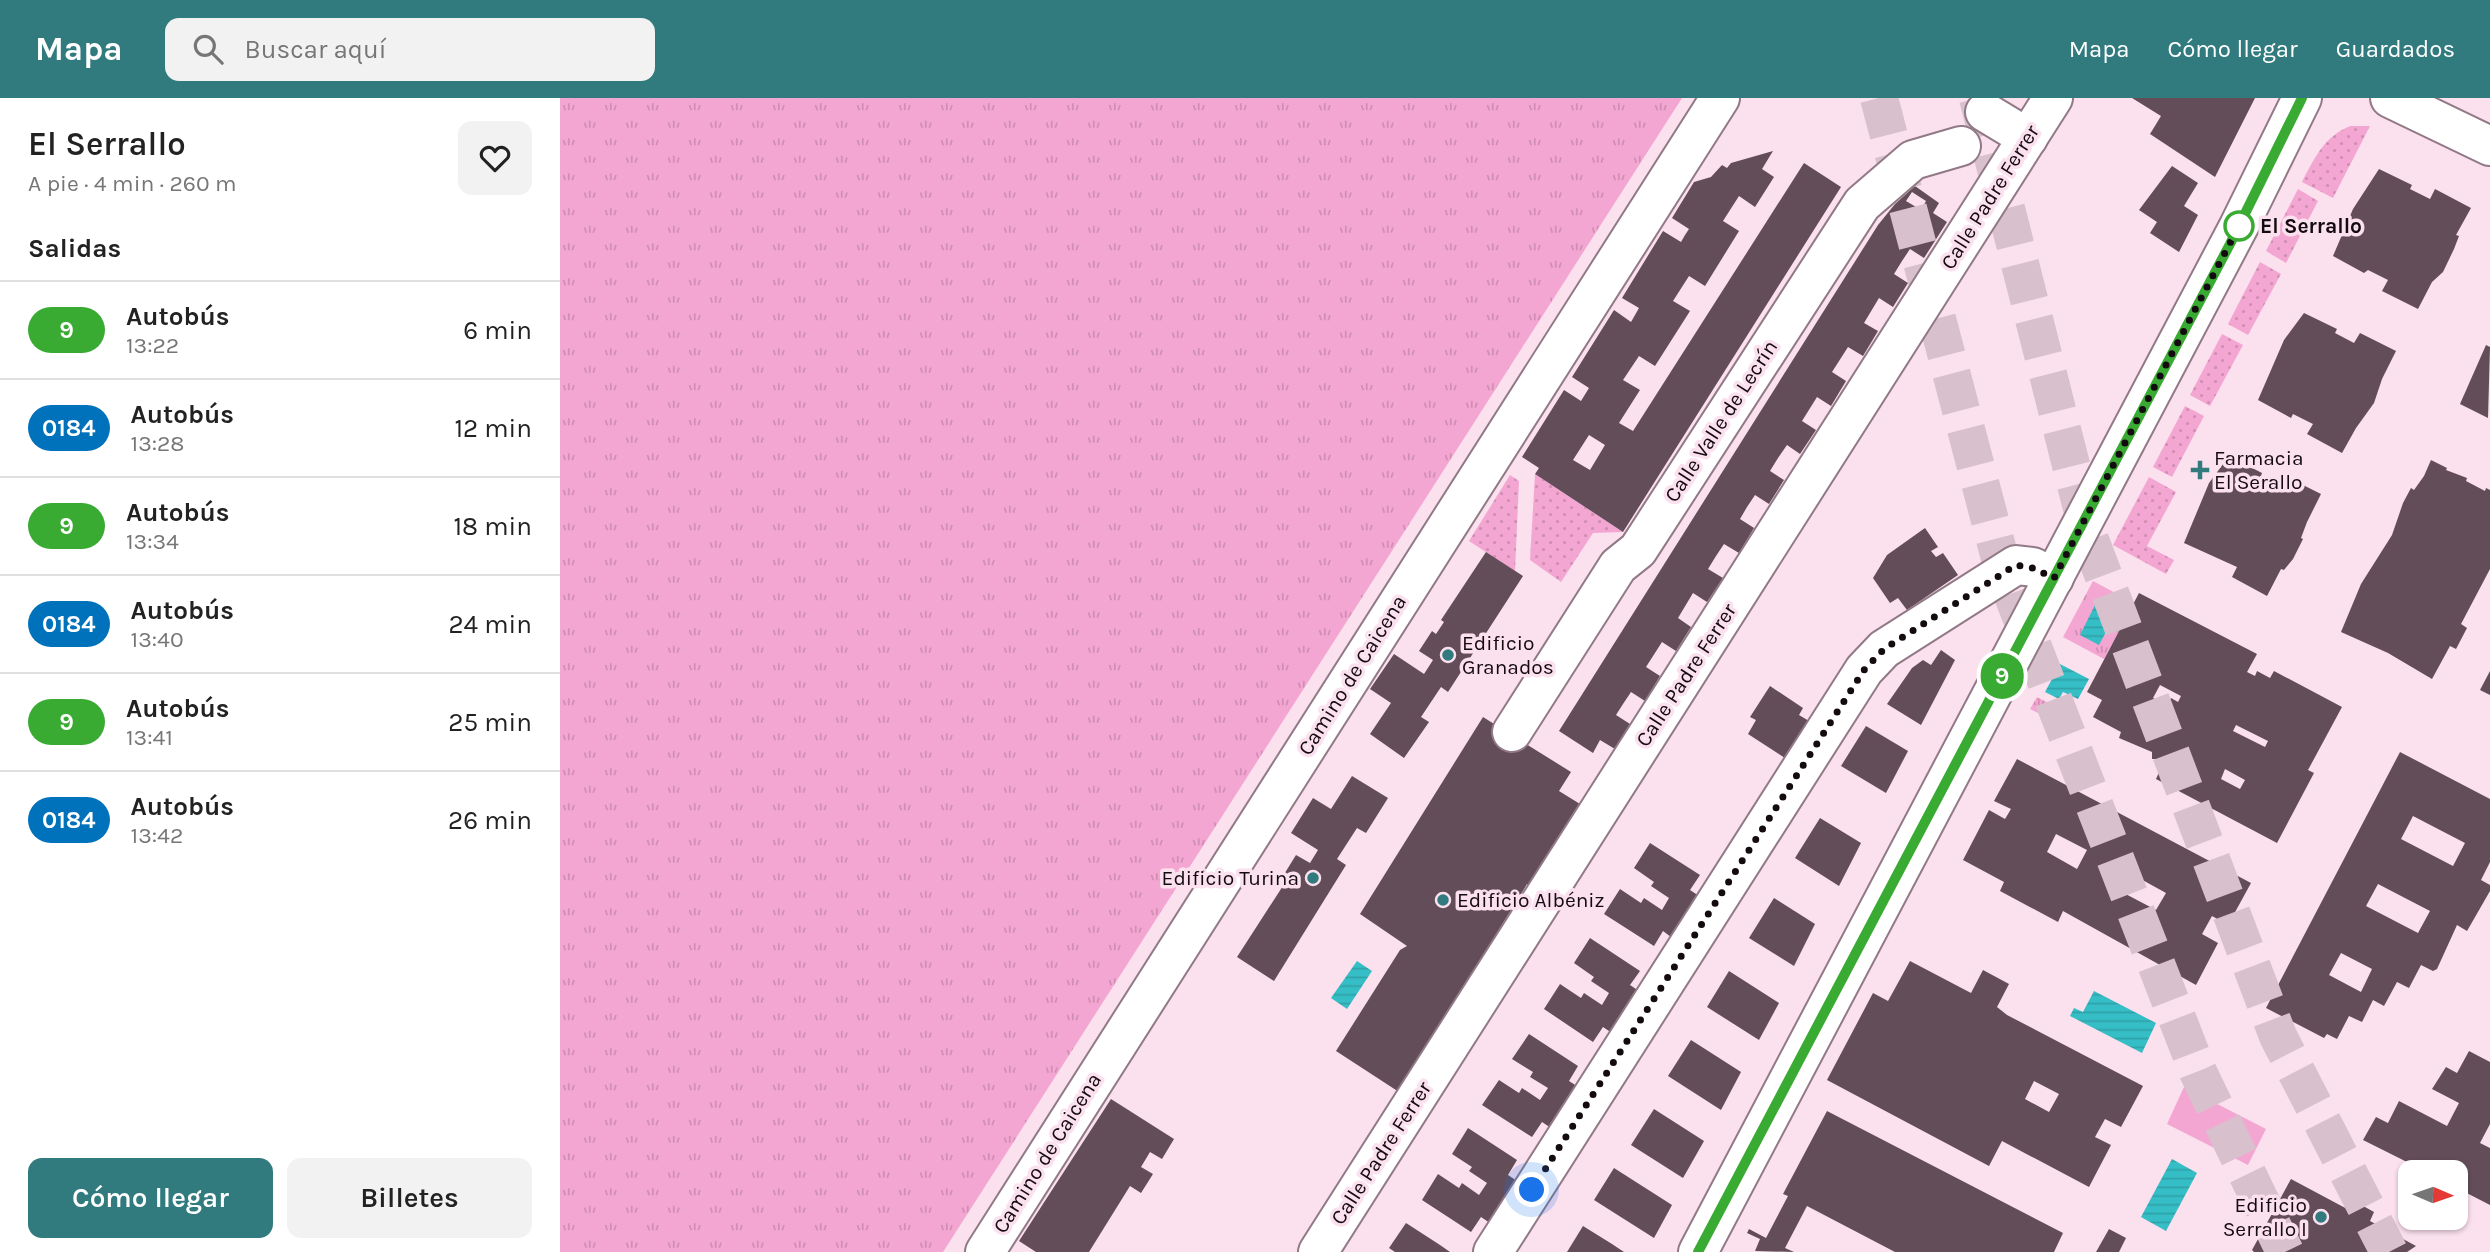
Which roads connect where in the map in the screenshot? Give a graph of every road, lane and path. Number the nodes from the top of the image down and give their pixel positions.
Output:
1 (1720, 98) edge
2 (2053, 98) edge
3 (2302, 98) edge
4 (2390, 98) edge
5 (1985, 105) edge
6 (2028, 138) junction
7 (1961, 146) junction
8 (2490, 146) edge
9 (2003, 175) junction
10 (2054, 578) junction
11 (1513, 732) dead end
12 (985, 1252) edge
13 (1318, 1252) edge
14 (1493, 1252) edge
15 (1698, 1252) edge

1 - 12 street, Camino de Caicena
2 - 6 street, Calle Padre Ferrer
3 - 10 street
4 - 8 street
5 - 6 street
5 - 7 street
6 - 9 street, Calle Padre Ferrer
7 - 9 street
7 - 11 street, Calle Valle de Lecrín
9 - 13 street, Calle Padre Ferrer
10 - 14 street
10 - 15 street

